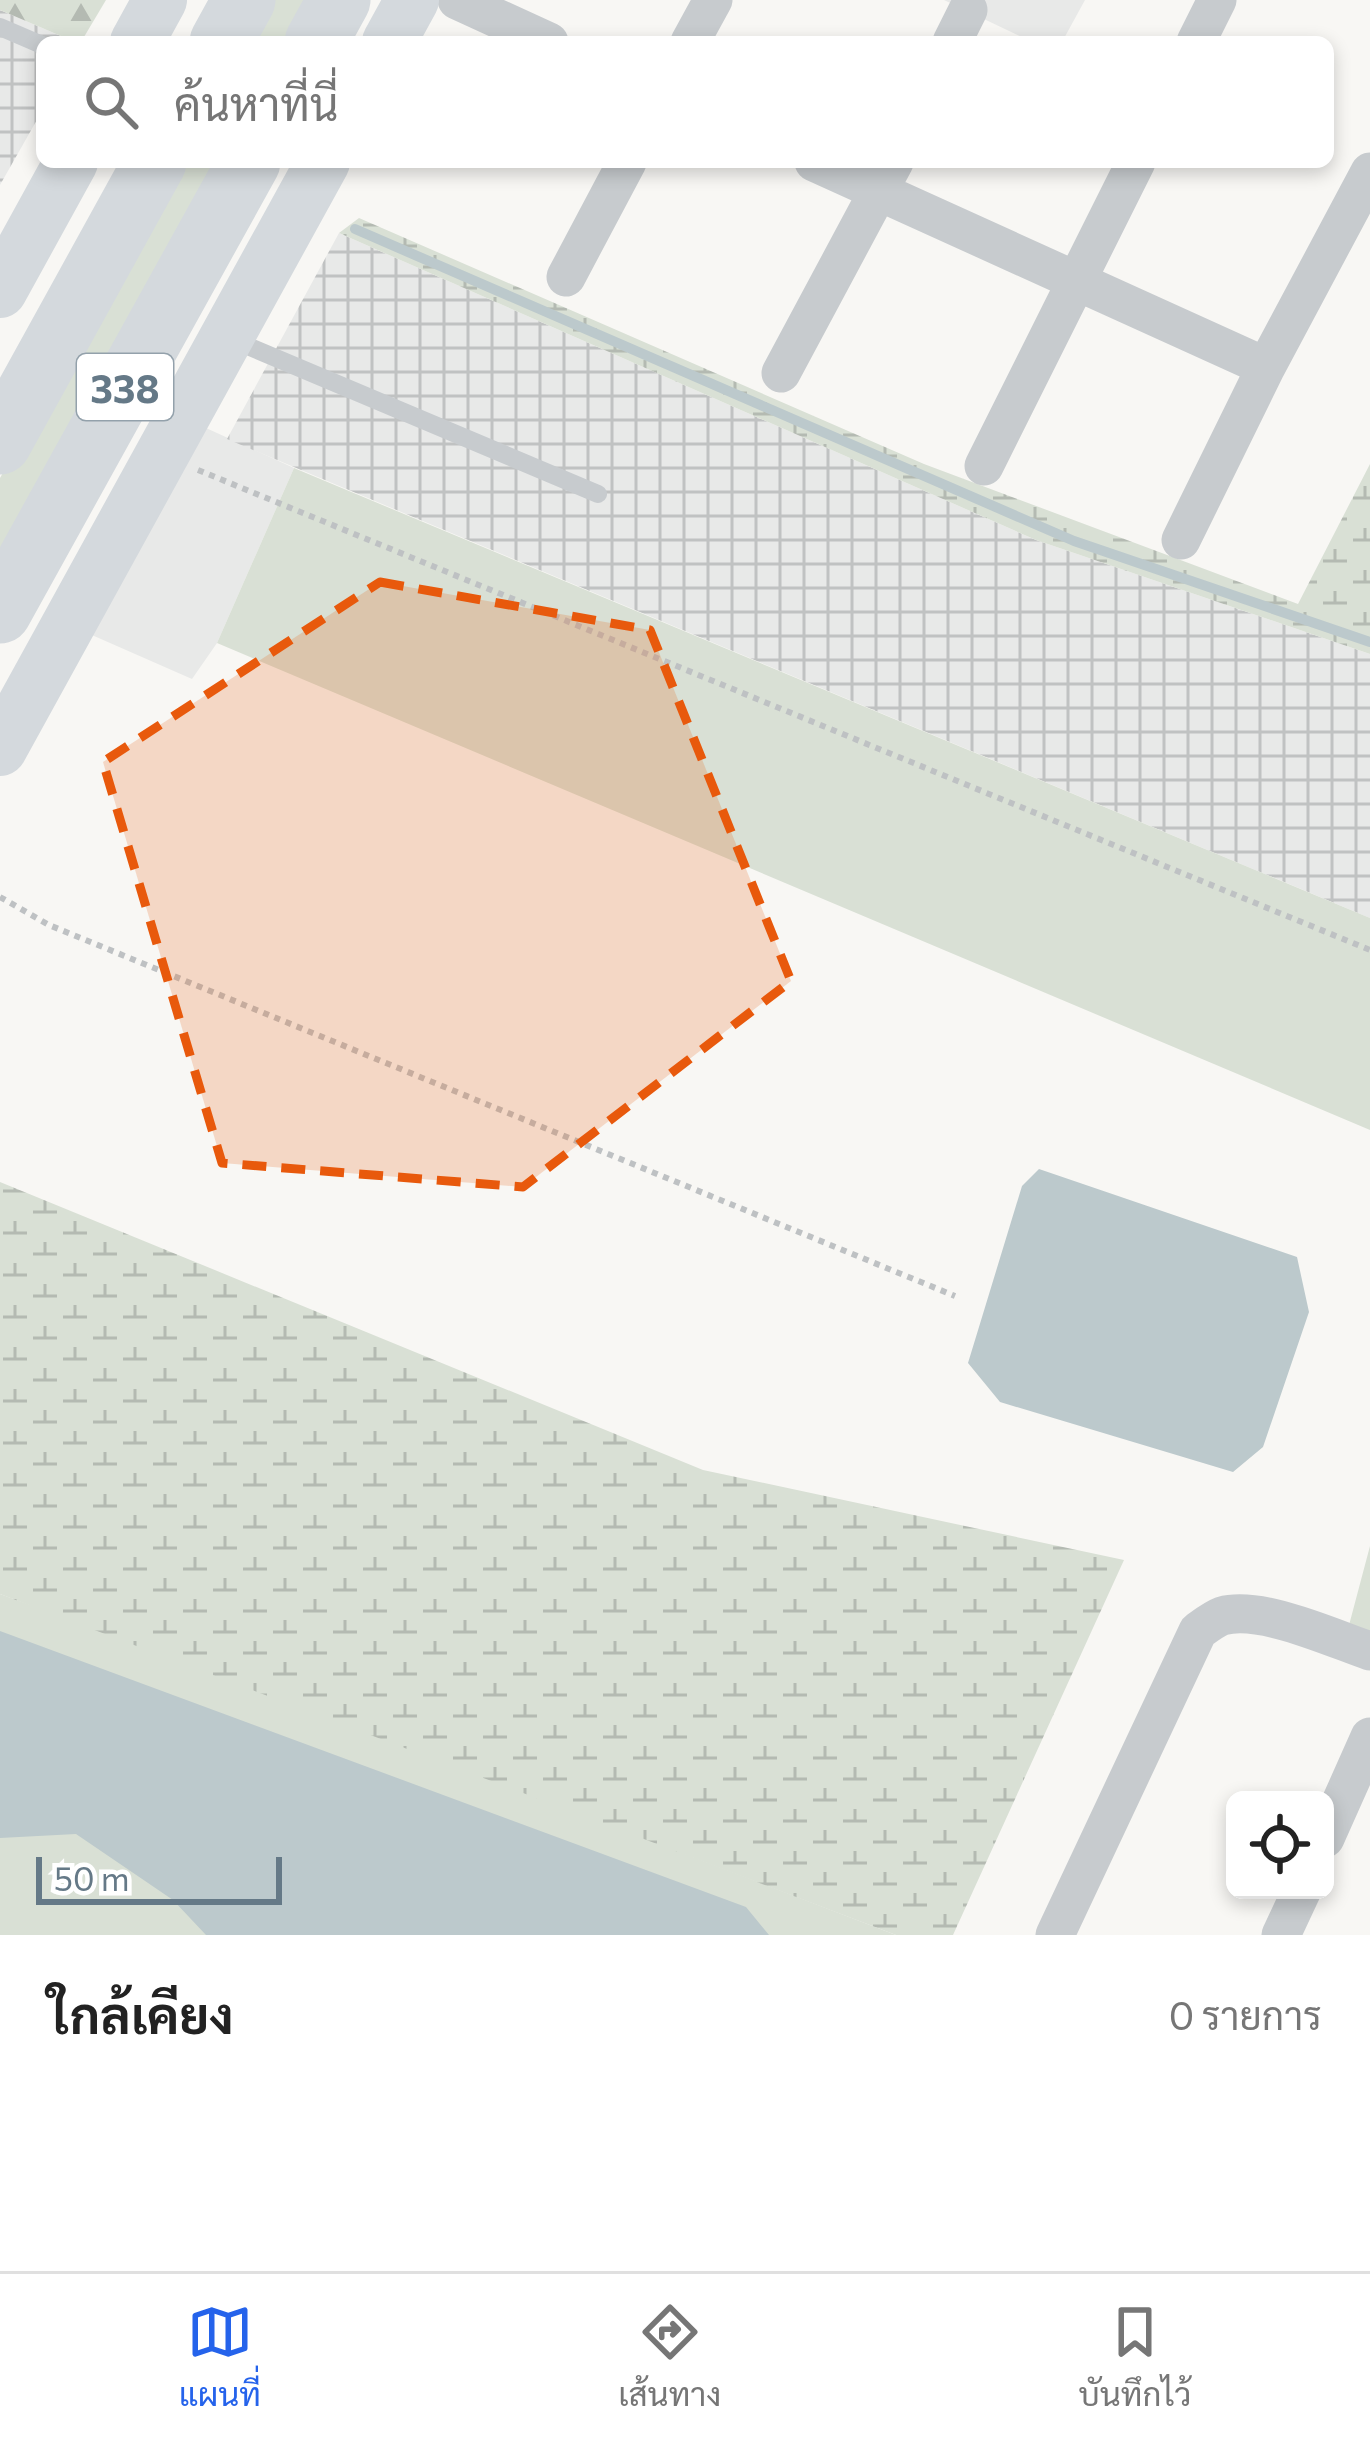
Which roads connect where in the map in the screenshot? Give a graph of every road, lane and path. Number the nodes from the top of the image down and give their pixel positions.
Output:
1 (160, 0) edge
2 (244, 0) edge
3 (339, 0) edge
4 (412, 0) edge
5 (457, 0) edge
6 (712, 0) edge
7 (1217, 0) edge
8 (0, 27) edge
9 (140, 36) edge
10 (224, 36) edge
11 (319, 36) edge
12 (392, 36) edge
13 (536, 36) edge
14 (693, 36) edge
15 (1199, 36) edge
16 (36, 42) edge
17 (68, 168) edge
18 (152, 168) edge
19 (246, 168) edge
20 (320, 168) edge
21 (624, 168) edge
22 (843, 168) edge
23 (1133, 168) edge
24 (1370, 172) edge
25 (886, 177) edge
26 (566, 277) dead end
27 (1076, 281) junction
28 (0, 291) edge
29 (227, 337) junction
30 (1265, 367) junction
31 (781, 373) dead end
32 (0, 443) edge
33 (162, 455) junction
34 (984, 466) dead end
35 (598, 494) dead end
36 (1181, 539) dead end
37 (0, 612) edge
38 (0, 749) edge
39 (0, 897) edge
40 (1370, 950) edge
41 (955, 1296) dead end
42 (1370, 1651) edge
43 (1370, 1738) edge
44 (1334, 1818) edge
45 (1298, 1899) edge
46 (1054, 1935) edge
47 (1281, 1935) edge

1 - 9 main road
2 - 10 highway
3 - 11 highway
4 - 12 main road
5 - 13 street
6 - 14 street
7 - 15 street
8 - 16 lane
17 - 28 main road
18 - 32 highway, 338
19 - 37 highway, 338
20 - 29 main road, 338
21 - 26 street
22 - 25 street
23 - 27 street
24 - 30 street
25 - 27 street
25 - 31 street
27 - 30 street
27 - 34 street
29 - 33 main road, 338
29 - 35 lane
30 - 36 street
33 - 38 main road, 338
33 - 40 path
39 - 41 path
42 - 46 street
43 - 44 street
45 - 47 street

